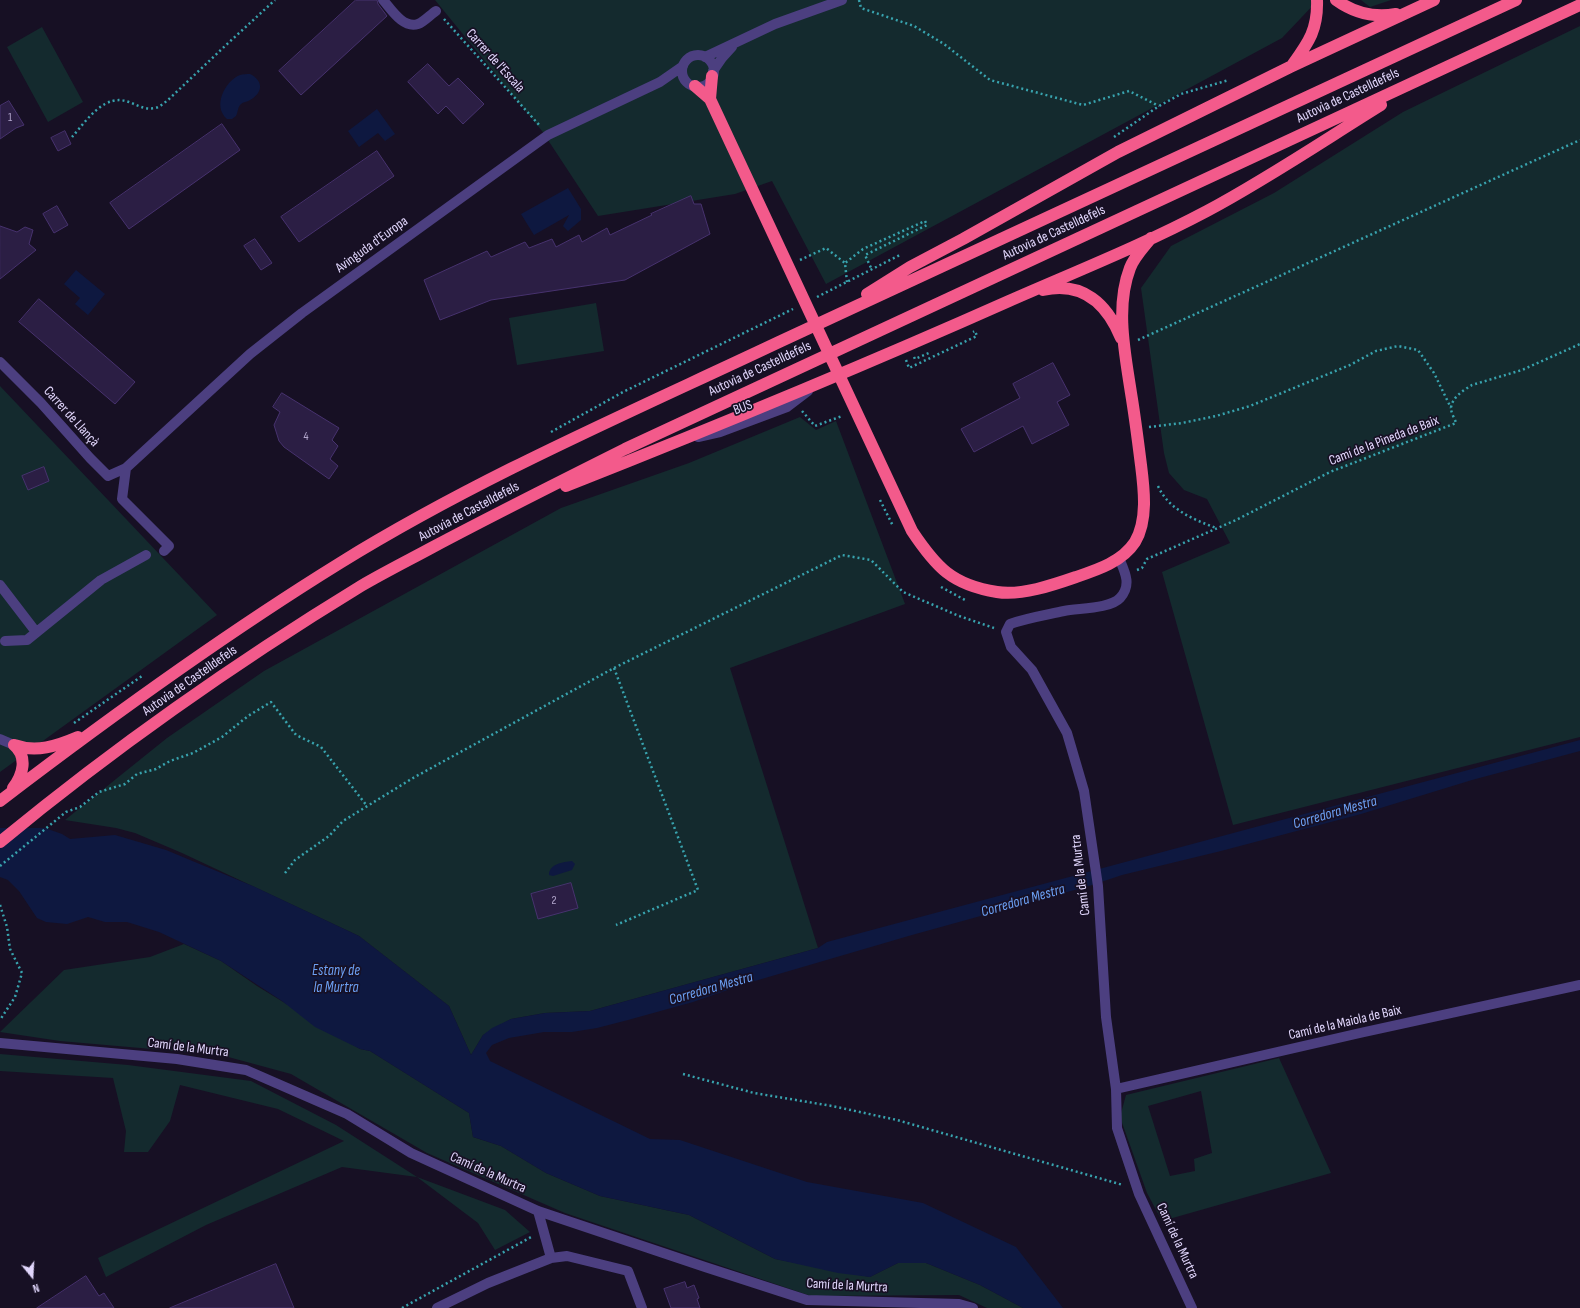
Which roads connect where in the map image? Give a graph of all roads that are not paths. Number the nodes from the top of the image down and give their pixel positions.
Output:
1 (383, 0) edge
2 (842, 0) edge
3 (1317, 0) edge
4 (1336, 0) edge
5 (1434, 0) edge
6 (1516, 0) edge
7 (819, 4) edge
8 (1580, 5) edge
9 (1416, 8) junction
10 (436, 11) road end
11 (738, 42) junction
12 (705, 57) junction
13 (683, 66) junction
14 (1290, 67) junction
15 (713, 74) junction
16 (1428, 76) junction
17 (660, 82) junction
18 (691, 84) junction
19 (710, 99) junction
20 (1151, 238) junction
21 (1027, 294) junction
22 (833, 317) junction
23 (1124, 346) junction
24 (0, 362) edge
25 (126, 468) junction
26 (496, 514) junction
27 (164, 551) dead end
28 (146, 555) dead end
29 (1119, 558) junction
30 (0, 585) edge
31 (36, 632) junction
32 (2, 642) edge
33 (107, 720) junction
34 (0, 739) edge
35 (14, 745) junction
36 (3, 799) edge
37 (0, 842) edge
38 (1580, 985) edge
39 (0, 1043) edge
40 (1116, 1089) junction
41 (538, 1211) junction
42 (552, 1258) junction
43 (437, 1308) edge
44 (642, 1308) edge
45 (973, 1308) edge
46 (1192, 1308) edge

1 - 10 street
2 - 7 street
3 - 14 highway
4 - 9 highway
5 - 9 highway
6 - 22 highway, Autovia de Castelldefels
7 - 11 street
8 - 16 highway, Autovia de Castelldefels
9 - 14 highway
11 - 12 street
11 - 15 street
12 - 13 street
12 - 15 street
13 - 17 street, Avinguda d'Europa
13 - 18 street
14 - 22 highway
15 - 18 street
15 - 19 highway
16 - 20 highway
16 - 26 highway, Autovia de Castelldefels
17 - 18 street, Avinguda d'Europa
17 - 25 street, Avinguda d'Europa
18 - 19 highway
19 - 29 highway
20 - 21 highway
20 - 23 highway
21 - 23 highway
21 - 26 highway
22 - 33 highway, Autovia de Castelldefels
23 - 29 highway
24 - 25 street, Carrer de Llançà
25 - 27 street
26 - 37 highway, Autovia de Castelldefels
28 - 31 street
29 - 40 street, Camí de la Murtra
30 - 31 street
31 - 32 street
33 - 35 highway
33 - 36 highway, Autovia de Castelldefels
34 - 35 street
35 - 36 highway
38 - 40 street, Camí de la Maiola de Baix
39 - 41 street, Camí de la Murtra
40 - 46 street, Camí de la Murtra
41 - 42 street
41 - 45 street, Camí de la Murtra
42 - 43 street
42 - 44 street

